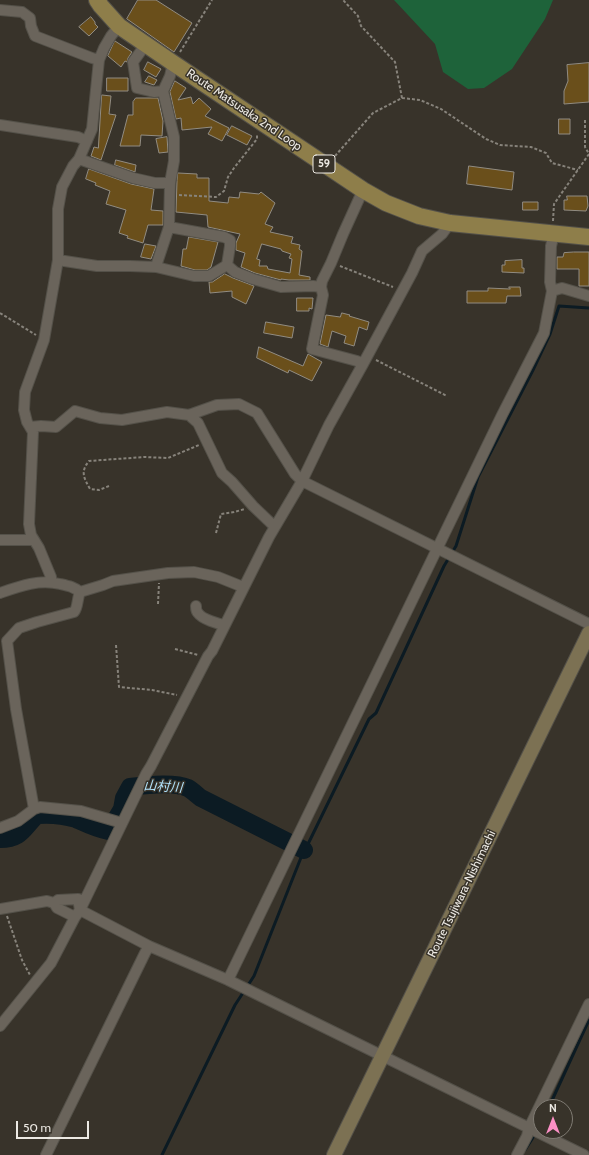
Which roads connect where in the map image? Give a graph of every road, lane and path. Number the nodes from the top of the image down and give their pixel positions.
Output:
1 (97, 0) edge
2 (212, 0) edge
3 (343, 0) edge
4 (0, 10) edge
5 (119, 26) junction
6 (146, 44) junction
7 (99, 60) junction
8 (173, 63) junction
9 (162, 91) junction
10 (402, 98) junction
11 (584, 118) dead end
12 (0, 125) edge
13 (256, 133) dead end
14 (86, 141) junction
15 (79, 159) junction
16 (326, 166) junction
17 (578, 170) junction
18 (170, 183) junction
19 (363, 190) junction
20 (170, 195) junction
21 (450, 223) junction
22 (169, 227) junction
23 (554, 234) junction
24 (589, 237) edge
25 (58, 260) junction
26 (331, 263) junction
27 (227, 265) junction
28 (156, 267) junction
29 (321, 287) junction
30 (402, 290) junction
31 (552, 291) junction
32 (589, 296) edge
33 (0, 313) edge
34 (44, 340) junction
35 (365, 360) junction
36 (447, 396) dead end
37 (189, 415) junction
38 (30, 427) junction
39 (207, 442) junction
40 (302, 481) junction
41 (110, 486) dead end
42 (253, 506) junction
43 (275, 527) junction
44 (216, 533) dead end
45 (0, 540) edge
46 (34, 540) junction
47 (437, 549) junction
48 (159, 574) junction
49 (51, 582) junction
50 (243, 587) junction
51 (80, 592) junction
52 (0, 593) edge
53 (158, 604) dead end
54 (196, 606) dead end
55 (589, 624) edge
56 (225, 625) junction
57 (589, 633) edge
58 (3, 639) edge
59 (116, 645) dead end
60 (175, 649) dead end
61 (205, 657) dead end
62 (186, 698) junction
63 (34, 809) junction
64 (122, 823) junction
65 (0, 828) edge
66 (54, 903) junction
67 (2, 909) edge
68 (77, 913) junction
69 (149, 946) junction
70 (228, 980) junction
71 (34, 983) junction
72 (589, 1004) edge
73 (0, 1026) edge
74 (383, 1056) junction
75 (529, 1128) junction
76 (46, 1155) edge
77 (334, 1155) edge
78 (517, 1155) edge
79 (584, 1155) edge

1 - 5 main road, Route Matsusaka 2nd Loop / 59
2 - 8 path
3 - 10 path
4 - 7 street
5 - 6 main road, Route Matsusaka 2nd Loop / 59
5 - 7 street
6 - 8 main road, Route Matsusaka 2nd Loop / 59
6 - 9 street
7 - 14 street
8 - 9 street
8 - 16 main road, Route Matsusaka 2nd Loop / 59
9 - 18 street
10 - 16 path
10 - 17 path
11 - 17 path
12 - 14 street
13 - 20 path
14 - 15 street
15 - 18 street
15 - 25 street
16 - 19 main road, Route Matsusaka 2nd Loop / 59
17 - 23 path
18 - 20 street
19 - 21 main road, Route Matsusaka 2nd Loop / 59
19 - 26 street
20 - 22 street
21 - 23 main road, Route Matsusaka 2nd Loop / 59
21 - 30 street
22 - 27 street
22 - 28 street
23 - 24 main road, Route Matsusaka 2nd Loop / 59
23 - 31 street
25 - 28 street
25 - 34 street
26 - 29 street
26 - 30 path
27 - 28 street
27 - 29 street
29 - 35 street
30 - 35 street
31 - 32 street
31 - 47 street
33 - 34 path
34 - 38 street
35 - 36 path
35 - 40 street
37 - 38 street
37 - 39 street
37 - 40 street
38 - 46 street
39 - 41 path
39 - 42 street
40 - 43 street
40 - 47 street
42 - 43 street
42 - 44 path
43 - 50 street
45 - 46 street
46 - 49 street
47 - 55 street
47 - 70 street
48 - 50 street
48 - 51 street
48 - 53 path
49 - 51 street
49 - 52 street
50 - 56 street
51 - 58 street
54 - 56 street
56 - 62 street
57 - 74 main road, Route Tsujiwara-Nishimachi
58 - 63 street
59 - 62 path
60 - 61 path
62 - 64 street
63 - 64 street
63 - 65 street
64 - 68 street
66 - 67 street
66 - 68 street
66 - 68 street
67 - 71 path
68 - 69 street
68 - 71 street
69 - 70 street
69 - 76 street
70 - 74 street
71 - 73 street
72 - 75 street
74 - 75 street
74 - 77 main road, Route Tsujiwara-Nishimachi
75 - 78 street
75 - 79 street

